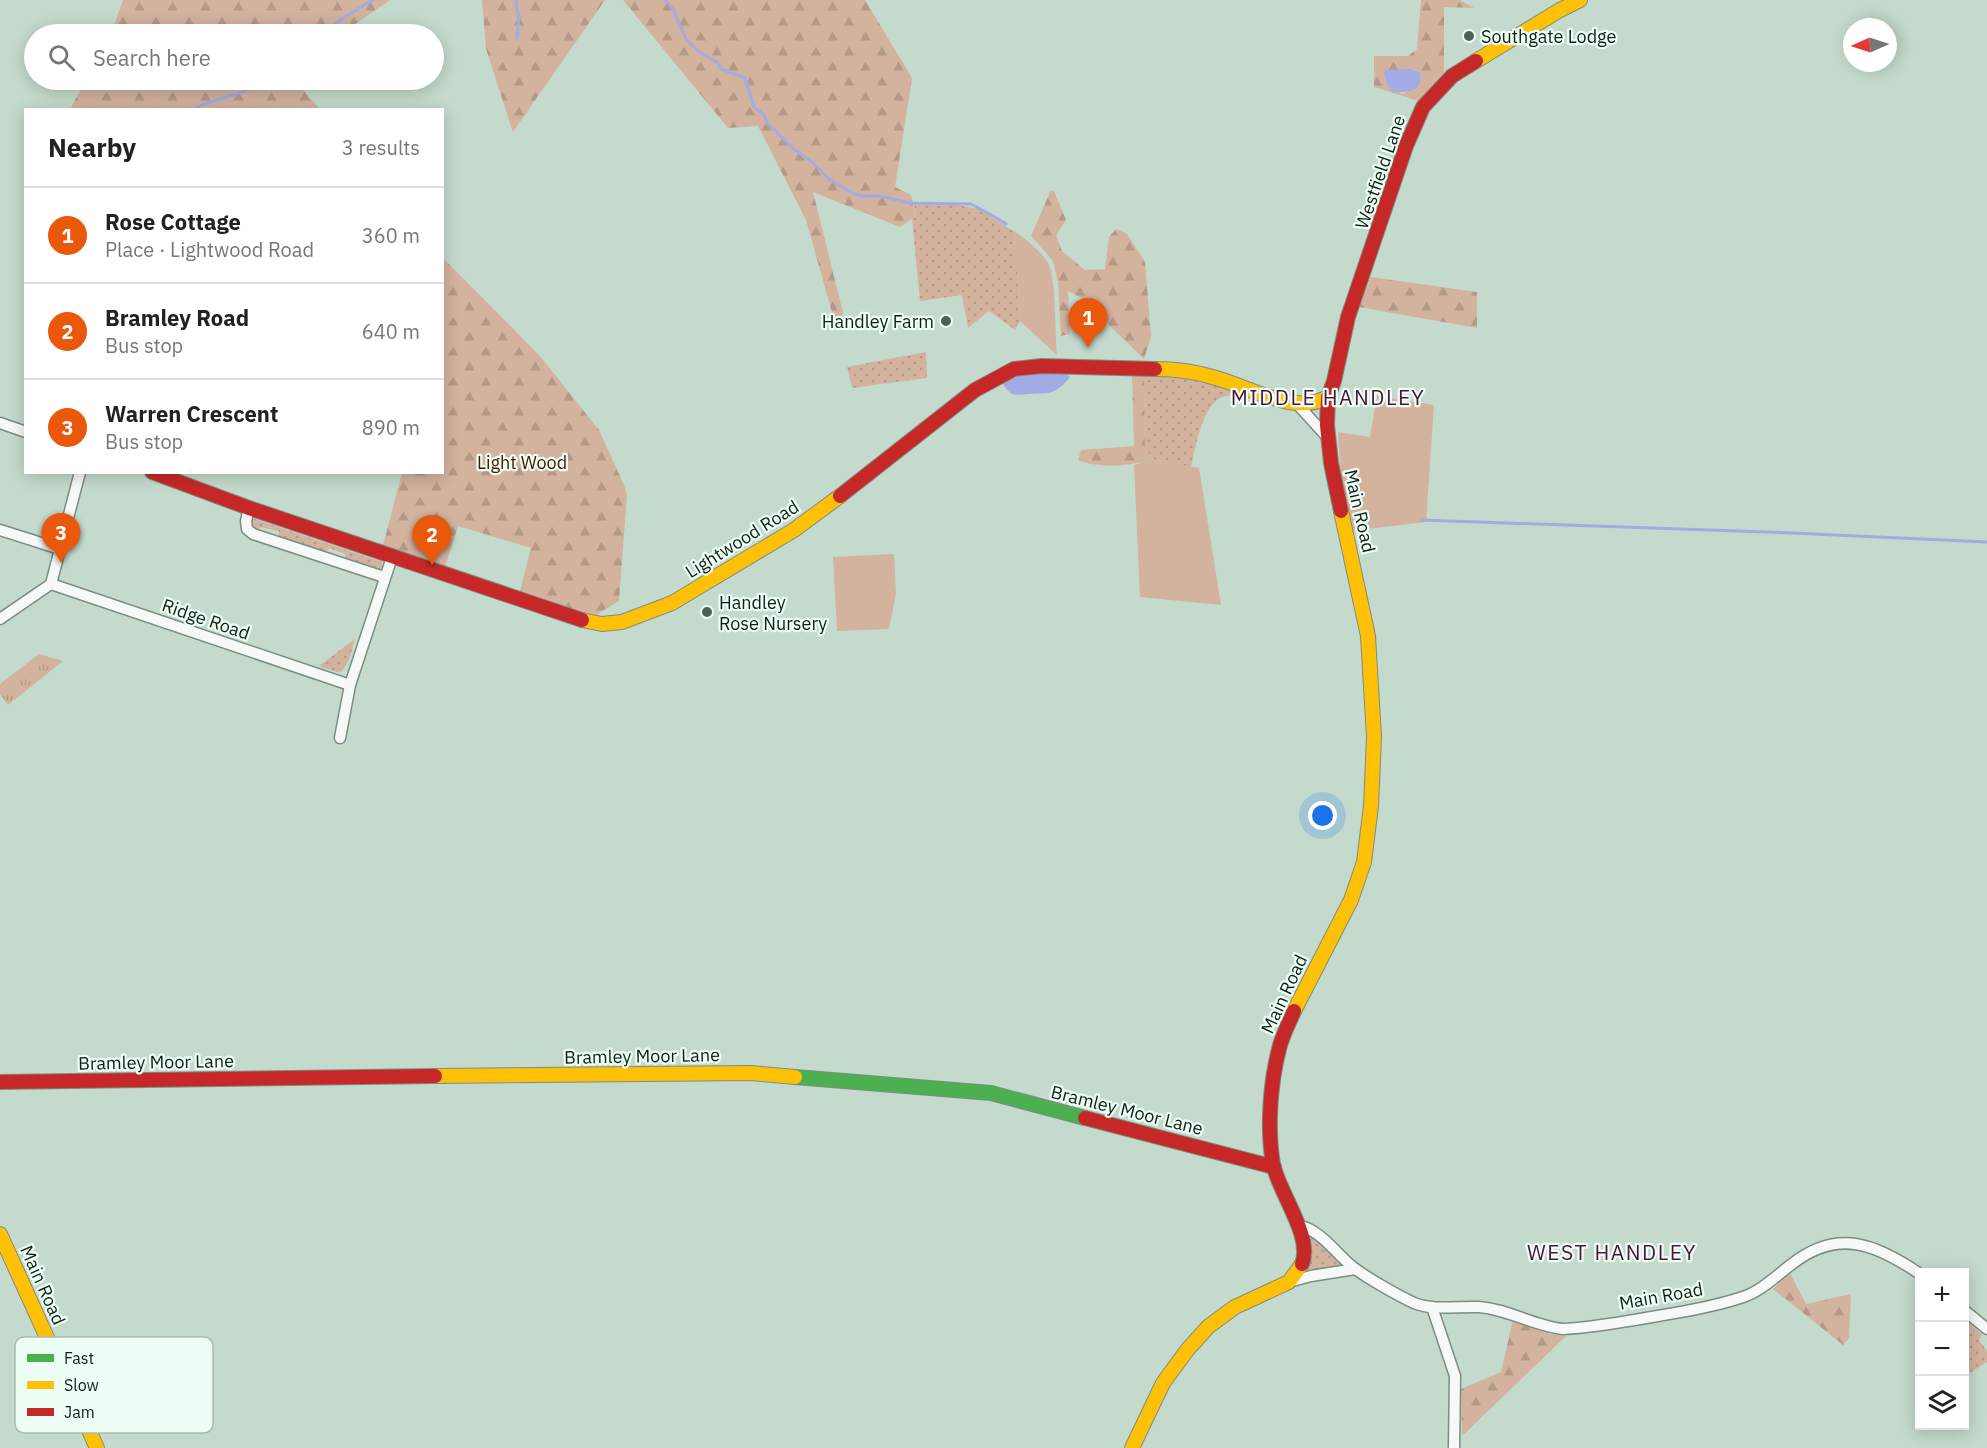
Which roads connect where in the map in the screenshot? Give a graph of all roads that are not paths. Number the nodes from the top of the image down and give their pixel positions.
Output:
1 (1580, 0) edge
2 (1328, 398) junction
3 (1299, 405) junction
4 (0, 423) edge
5 (24, 431) edge
6 (1328, 438) junction
7 (79, 474) edge
8 (157, 474) edge
9 (249, 508) junction
10 (0, 530) edge
11 (60, 549) junction
12 (392, 557) junction
13 (384, 577) junction
14 (51, 584) junction
15 (0, 619) edge
16 (350, 685) junction
17 (340, 738) dead end
18 (0, 1082) edge
19 (1274, 1167) junction
20 (1300, 1226) junction
21 (0, 1234) edge
22 (1355, 1269) junction
23 (1915, 1271) edge
24 (1288, 1282) junction
25 (1431, 1307) junction
26 (1969, 1313) edge
27 (1987, 1329) edge
28 (47, 1337) edge
29 (90, 1433) edge
30 (97, 1448) edge
31 (1132, 1448) edge
32 (1454, 1448) edge

1 - 2 street, Westfield Lane
2 - 3 street
2 - 6 street, Main Road
3 - 6 street
3 - 12 street, Lightwood Road
4 - 5 street
6 - 19 street, Main Road
7 - 11 street
8 - 9 street, Lightwood Road
9 - 12 street, Lightwood Road
9 - 13 street
10 - 11 street
11 - 14 street
12 - 13 street
13 - 16 street
14 - 15 street
14 - 16 street, Ridge Road
16 - 17 street
18 - 19 street, Bramley Moor Lane
19 - 20 street, Main Road
20 - 22 street, Main Road
20 - 24 street
21 - 28 street, Main Road
22 - 24 street
22 - 25 street, Main Road
23 - 25 street, Main Road
24 - 31 street
25 - 32 street
26 - 27 street
29 - 30 street, Main Road

